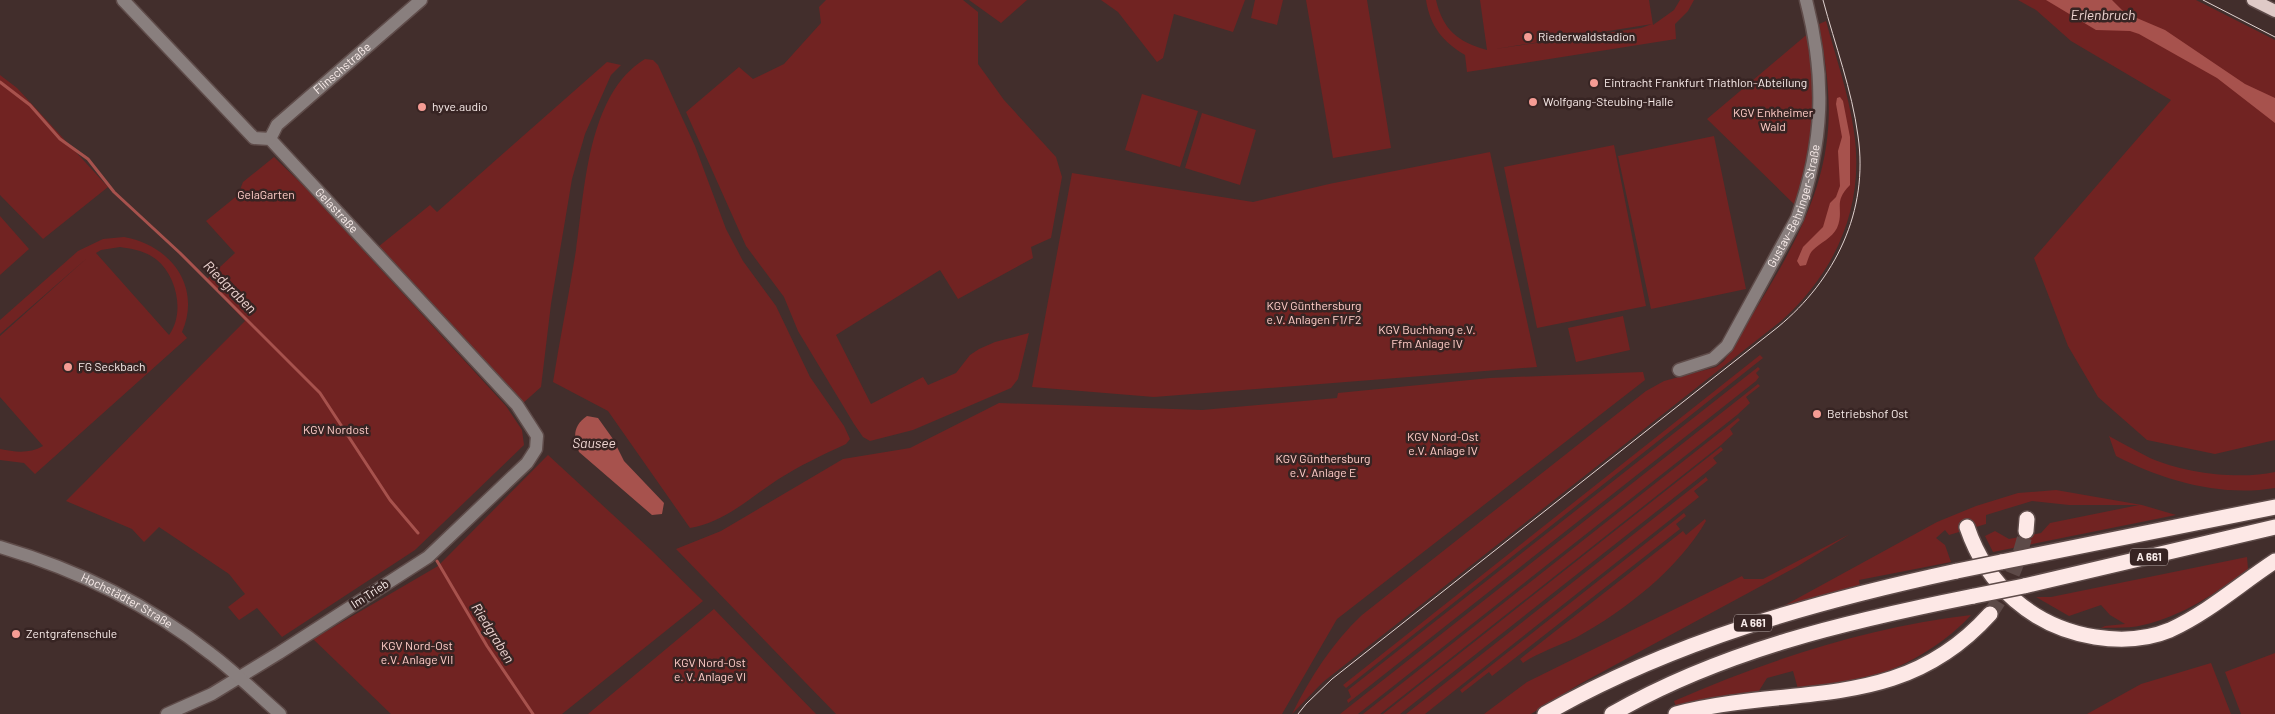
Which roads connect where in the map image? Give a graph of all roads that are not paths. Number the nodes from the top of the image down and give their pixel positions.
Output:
1 (123, 0) edge
2 (420, 0) edge
3 (1806, 0) edge
4 (2253, 0) edge
5 (2275, 11) edge
6 (270, 139) junction
7 (1679, 370) dead end
8 (537, 436) joint
9 (2275, 507) edge
10 (1966, 527) dead end
11 (2275, 527) edge
12 (0, 547) edge
13 (2275, 561) edge
14 (1990, 614) tunnel mouth
15 (239, 678) junction
16 (167, 714) edge
17 (280, 714) edge
18 (1545, 714) edge
19 (1612, 714) edge
20 (1676, 714) edge

1 - 6 street, Gelastraße
2 - 6 street, Flinschstraße
3 - 7 street, Gustav-Behringer-Straße
4 - 5 main road
6 - 8 street, Gelastraße
8 - 15 street, Im Trieb
9 - 18 highway, A 661, bridge
10 - 13 highway
11 - 19 highway, A 661, bridge
12 - 15 street, Hochstädter Straße
14 - 20 highway
15 - 16 street, Im Trieb
15 - 17 street, Hochstädter Straße

